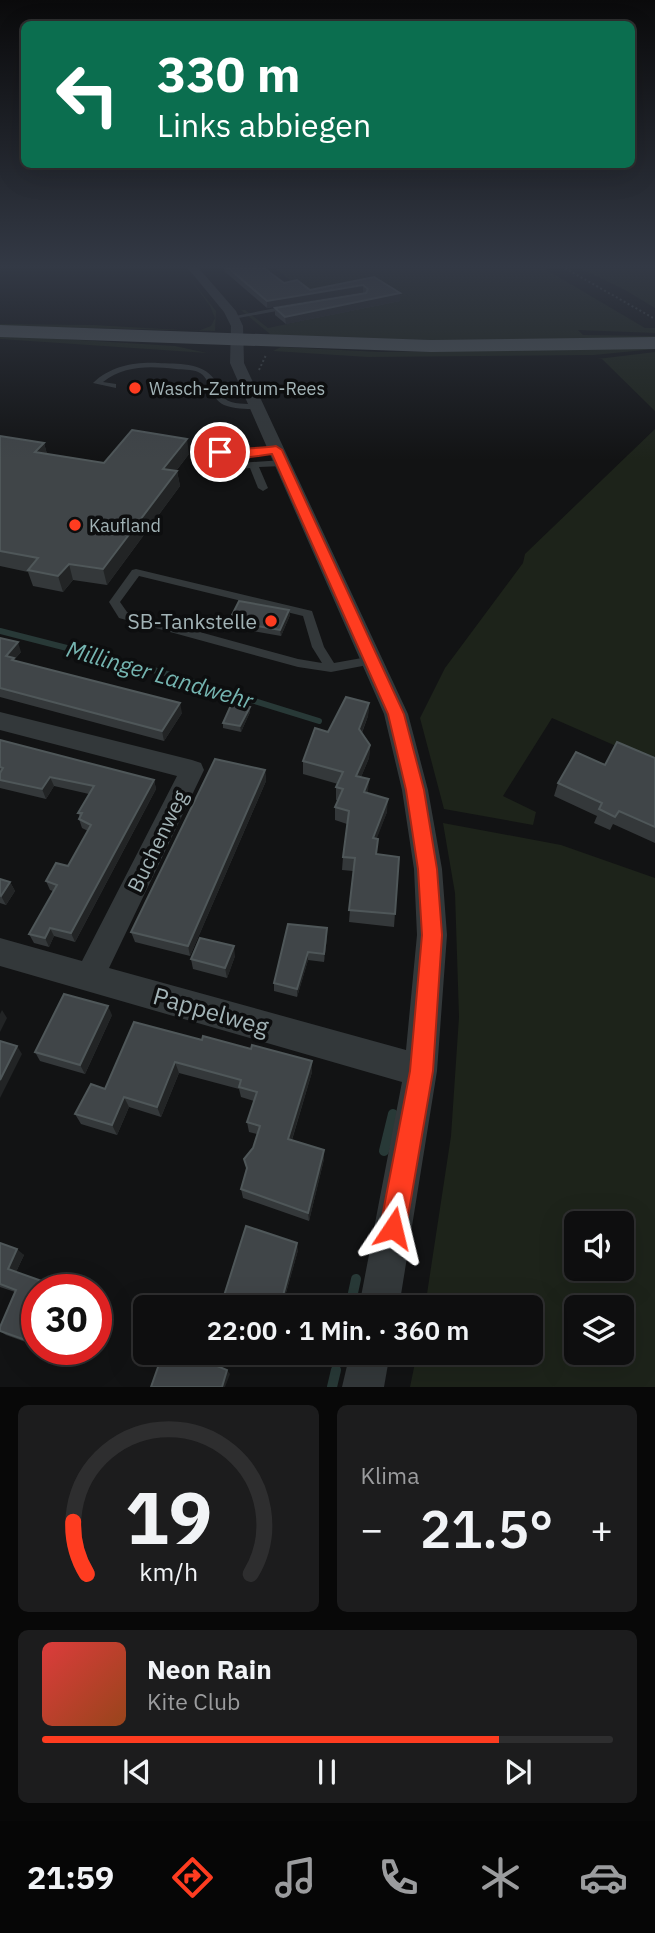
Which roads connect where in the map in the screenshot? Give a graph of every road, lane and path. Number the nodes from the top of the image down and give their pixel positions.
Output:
1 (0, 331) edge
2 (237, 331) edge
3 (139, 337) junction
4 (238, 341) junction
5 (655, 343) edge
6 (239, 368) junction
7 (113, 386) dead end
8 (204, 397) dead end
9 (218, 399) junction
10 (256, 407) junction
11 (220, 452) dead end
12 (279, 456) junction
13 (213, 462) dead end
14 (254, 466) junction
15 (263, 488) dead end
16 (135, 572) joint
17 (373, 660) junction
18 (331, 668) junction
19 (0, 721) edge
20 (0, 952) edge
21 (90, 976) junction
22 (421, 1071) junction
23 (381, 1295) edge
24 (368, 1365) edge
25 (363, 1387) edge

1 - 3 main road
2 - 4 street
3 - 4 main road
3 - 6 main road
4 - 5 main road
4 - 6 street
6 - 10 street
7 - 9 lane
8 - 9 lane
9 - 10 lane
10 - 12 street
11 - 12 lane
12 - 14 lane
12 - 17 street
13 - 14 lane
14 - 15 lane
16 - 18 lane
16 - 18 lane
17 - 18 lane
17 - 22 street
19 - 21 street, Buchenweg
20 - 21 street, Pappelweg
21 - 22 street, Pappelweg
22 - 23 street
24 - 25 street

